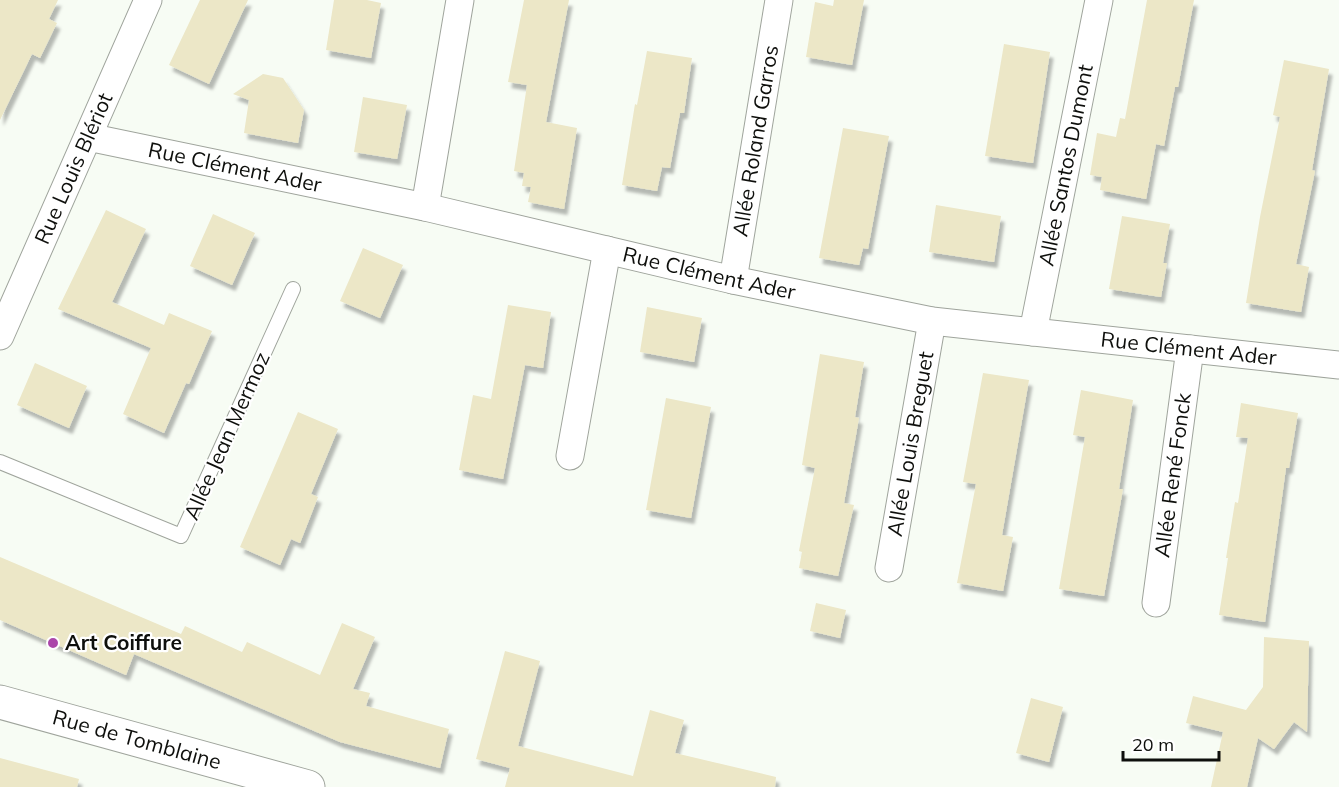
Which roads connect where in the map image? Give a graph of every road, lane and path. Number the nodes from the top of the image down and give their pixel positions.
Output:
1 (148, 0) edge
2 (460, 0) edge
3 (779, 0) edge
4 (1099, 0) edge
5 (88, 137) junction
6 (425, 207) junction
7 (607, 250) junction
8 (733, 280) junction
9 (293, 289) dead end
10 (932, 321) junction
11 (1033, 332) junction
12 (0, 336) edge
13 (1190, 349) junction
14 (1339, 365) edge
15 (570, 456) dead end
16 (0, 462) edge
17 (889, 567) dead end
18 (1156, 603) dead end
19 (0, 702) edge
20 (308, 787) edge

1 - 5 street, Rue Louis Blériot
2 - 6 street
3 - 8 street, Allée Roland Garros
4 - 11 street, Allée Santos Dumont
5 - 6 street, Rue Clément Ader
5 - 12 street, Rue Louis Blériot
6 - 7 street, Rue Clément Ader
7 - 8 street, Rue Clément Ader
7 - 15 street
8 - 10 street, Rue Clément Ader
9 - 16 lane, Allée Jean Mermoz
10 - 11 street, Rue Clément Ader
10 - 17 street, Allée Louis Breguet
11 - 13 street, Rue Clément Ader
13 - 14 street, Rue Clément Ader
13 - 18 street, Allée René Fonck
19 - 20 main road, Rue de Tomblaine

